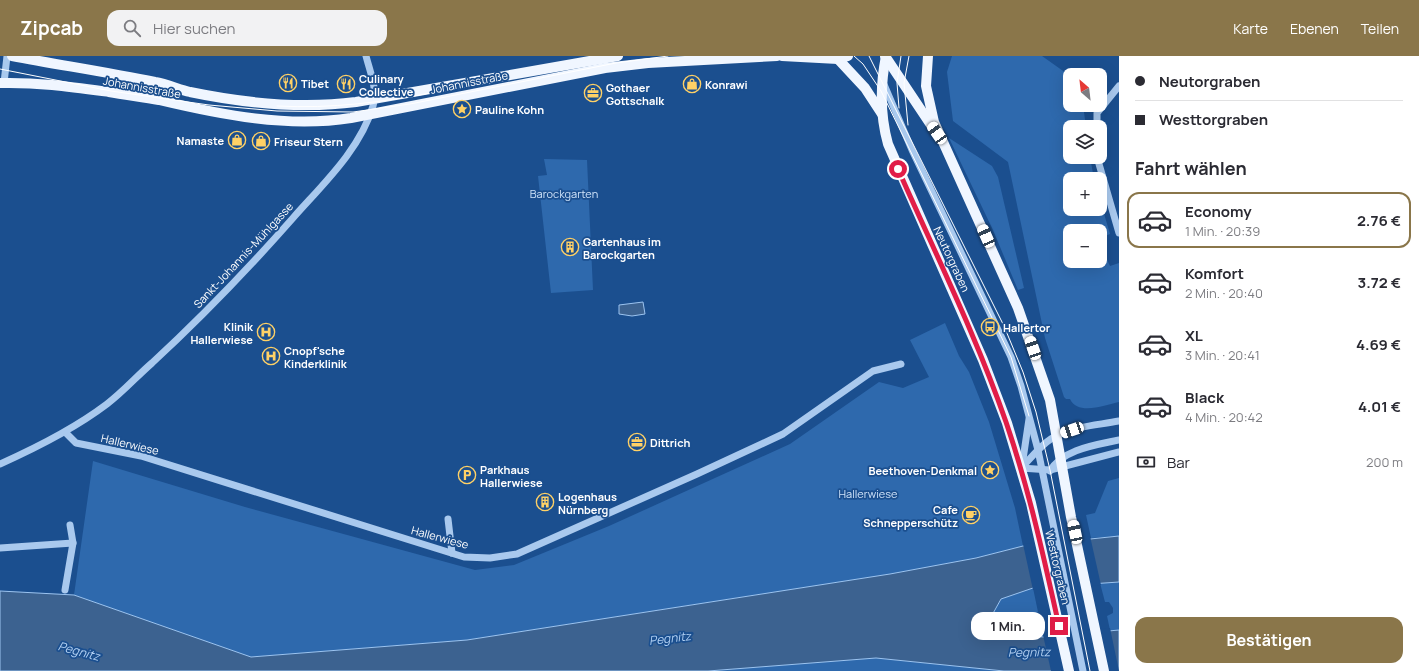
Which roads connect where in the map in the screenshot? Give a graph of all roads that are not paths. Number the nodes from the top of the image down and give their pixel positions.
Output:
1 (7, 56) edge
2 (12, 56) edge
3 (366, 56) edge
4 (618, 56) edge
5 (777, 56) edge
6 (782, 56) edge
7 (885, 56) edge
8 (928, 56) edge
9 (843, 58) edge
10 (882, 79) junction
11 (2, 83) edge
12 (1119, 86) edge
13 (374, 99) junction
14 (370, 114) junction
15 (882, 114) junction
16 (1097, 120) edge
17 (944, 143) junction
18 (1099, 164) edge
19 (1119, 233) edge
20 (901, 364) dead end
21 (1029, 416) junction
22 (1119, 421) edge
23 (66, 433) junction
24 (1057, 435) junction
25 (1119, 440) edge
26 (1038, 450) junction
27 (1119, 452) edge
28 (1061, 463) junction
29 (0, 464) edge
30 (1021, 468) junction
31 (1042, 469) junction
32 (1050, 470) junction
33 (1045, 482) junction
34 (448, 520) dead end
35 (70, 525) dead end
36 (73, 543) junction
37 (0, 548) edge
38 (452, 553) junction
39 (65, 590) dead end
40 (1069, 671) edge
41 (1083, 671) edge
42 (1104, 671) edge

1 - 11 street
2 - 13 main road, Johannisstraße
3 - 13 street, Sankt-Johannis-Mühlgasse
4 - 13 main road, Johannisstraße
5 - 14 main road, Johannisstraße
6 - 9 main road
7 - 10 main road, Neutorgraben
7 - 17 main road, Neutorgraben
8 - 17 main road, Neutorgraben
9 - 15 main road
10 - 15 main road, Neutorgraben
10 - 21 street
11 - 14 main road, Johannisstraße
12 - 16 street
13 - 14 street, Sankt-Johannis-Mühlgasse
14 - 23 street, Sankt-Johannis-Mühlgasse
15 - 30 main road, Neutorgraben
17 - 24 main road, Neutorgraben
18 - 19 street
20 - 38 street, Hallerwiese
21 - 26 street
21 - 30 street
22 - 24 street
23 - 29 street, Sankt-Johannis-Mühlgasse
23 - 38 street, Hallerwiese
24 - 26 street
24 - 28 main road, Neutorgraben
25 - 28 street
26 - 30 street
26 - 31 street
27 - 28 street
28 - 32 street
28 - 42 main road, Westtorgraben
30 - 31 street
30 - 40 main road, Westtorgraben
31 - 32 street
31 - 33 street
32 - 33 street
33 - 41 street
34 - 38 street
35 - 36 street
36 - 37 street
36 - 39 street

